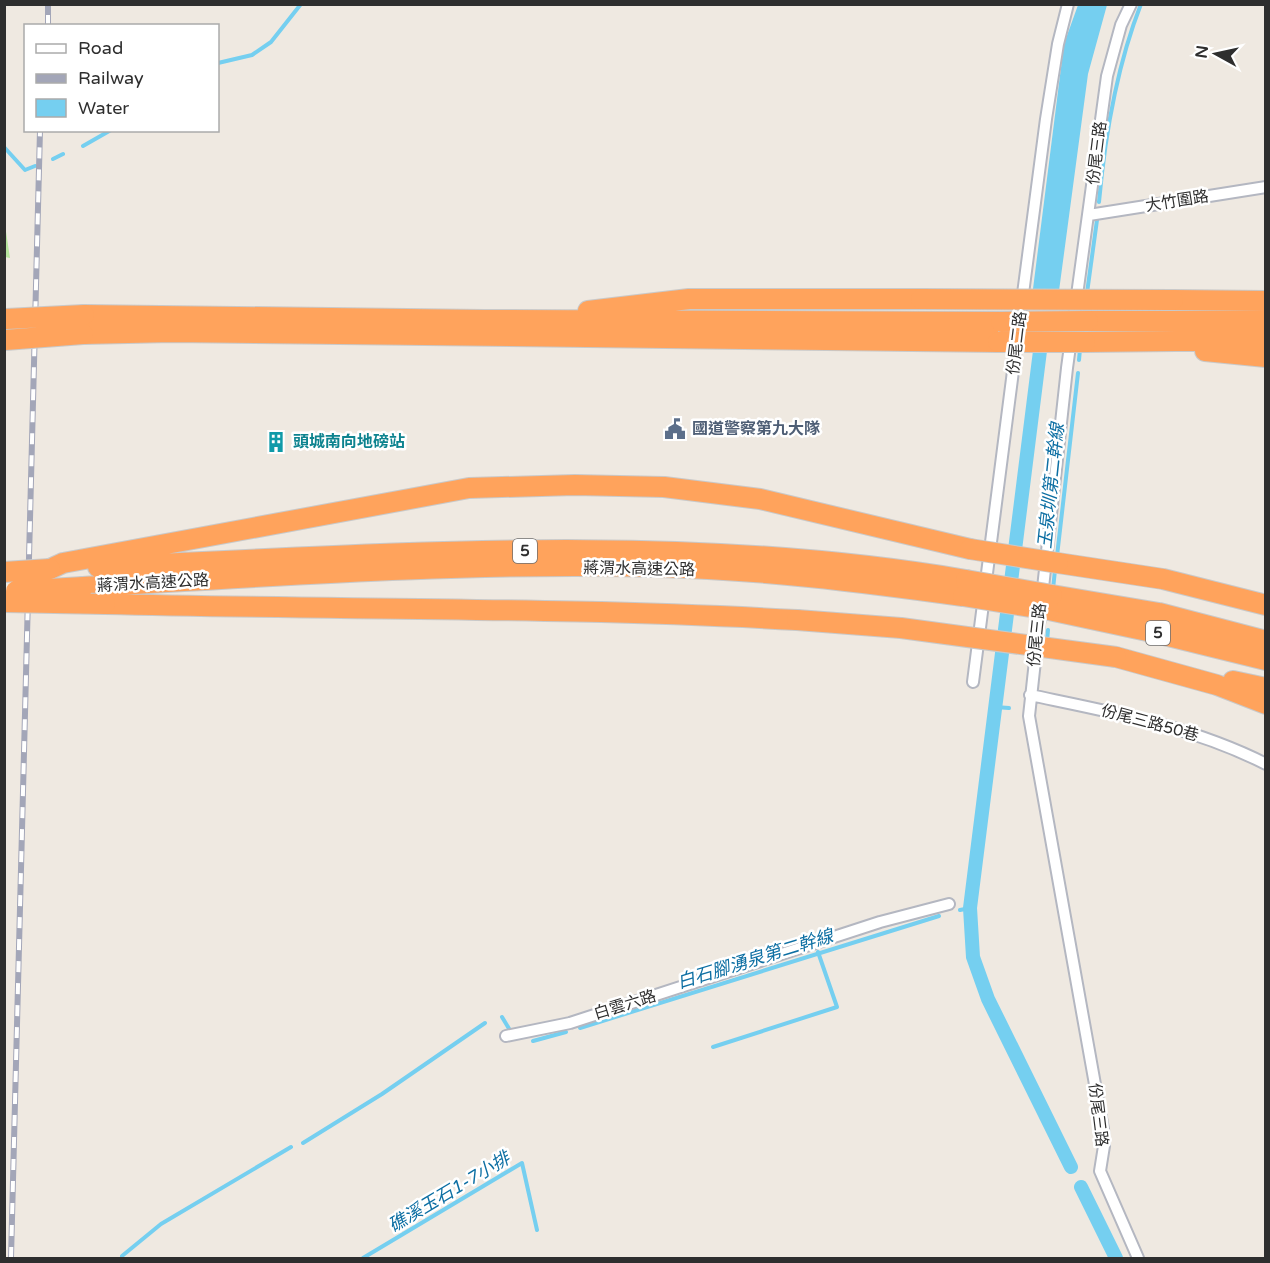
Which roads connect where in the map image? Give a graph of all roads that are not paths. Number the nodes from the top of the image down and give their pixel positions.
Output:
1 (1068, 4) edge
2 (1131, 4) edge
3 (1266, 187) edge
4 (1089, 215) junction
5 (1266, 302) edge
6 (5, 319) edge
7 (484, 320) junction
8 (1266, 321) edge
9 (83, 325) junction
10 (5, 340) edge
11 (1266, 340) edge
12 (1107, 342) junction
13 (1266, 357) edge
14 (4, 572) edge
15 (83, 572) junction
16 (4, 591) edge
17 (4, 602) edge
18 (1051, 603) junction
19 (1266, 605) edge
20 (1266, 641) edge
21 (1116, 657) junction
22 (1266, 660) edge
23 (973, 682) dead end
24 (1266, 688) edge
25 (1030, 695) junction
26 (1266, 704) edge
27 (1266, 764) edge
28 (949, 904) dead end
29 (506, 1036) dead end
30 (1138, 1258) edge

1 - 23 street, 份尾二路
2 - 4 street, 份尾三路
3 - 4 street, 大竹圍路
4 - 25 street, 份尾三路
5 - 7 highway, bridge
6 - 9 highway, bridge
7 - 8 highway, bridge
7 - 9 highway
9 - 10 highway, bridge
9 - 12 highway, bridge
11 - 12 highway
12 - 13 highway
14 - 15 highway, 蔣渭水高速公路 / 5, bridge
15 - 16 highway, 蔣渭水高速公路 / 5, bridge
15 - 18 highway, 蔣渭水高速公路 / 5, bridge
15 - 19 highway, bridge
17 - 21 highway, bridge
18 - 20 highway, 蔣渭水高速公路 / 5
18 - 22 highway, 蔣渭水高速公路 / 5
21 - 24 highway
21 - 26 highway
25 - 27 street, 份尾三路50巷
25 - 30 street, 份尾三路
28 - 29 street, 白雲六路

